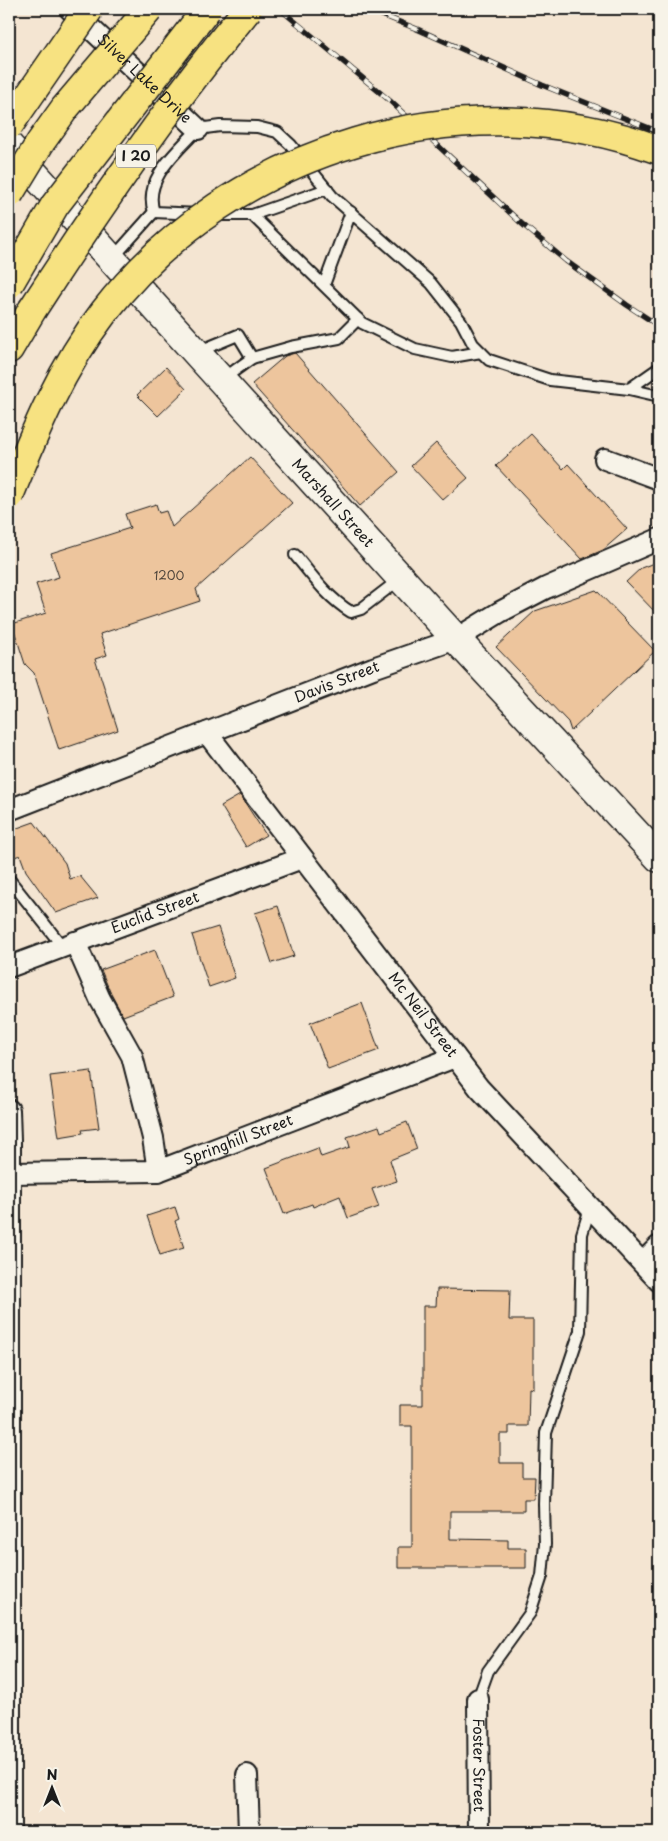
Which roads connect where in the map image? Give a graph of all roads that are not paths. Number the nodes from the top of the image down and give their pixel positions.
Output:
1 (70, 9) edge
2 (89, 9) edge
3 (150, 9) edge
4 (207, 9) edge
5 (248, 9) edge
6 (9, 125) edge
7 (198, 129) junction
8 (9, 146) edge
9 (659, 150) edge
10 (327, 189) junction
11 (9, 194) edge
12 (154, 212) junction
13 (351, 212) junction
14 (252, 215) junction
15 (111, 259) junction
16 (9, 284) edge
17 (324, 285) junction
18 (358, 319) junction
19 (9, 349) edge
20 (196, 352) junction
21 (481, 352) junction
22 (252, 358) junction
23 (659, 368) edge
24 (221, 380) junction
25 (629, 388) junction
26 (659, 396) edge
27 (605, 459) dead end
28 (659, 479) edge
29 (9, 496) edge
30 (659, 539) edge
31 (295, 555) dead end
32 (400, 578) junction
33 (456, 640) junction
34 (206, 733) junction
35 (9, 810) edge
36 (657, 851) edge
37 (302, 858) junction
38 (9, 879) edge
39 (69, 944) junction
40 (9, 966) edge
41 (455, 1057) junction
42 (9, 1110) edge
43 (158, 1171) junction
44 (10, 1184) edge
45 (590, 1208) junction
46 (659, 1246) edge
47 (643, 1262) junction
48 (659, 1280) edge
49 (10, 1498) edge
50 (10, 1551) edge
51 (10, 1635) edge
52 (10, 1669) edge
53 (478, 1700) joint
54 (10, 1751) edge
55 (247, 1775) dead end
56 (10, 1832) edge
57 (249, 1832) edge
58 (479, 1832) edge

1 - 7 street, Silver Lake Drive
2 - 6 highway, bridge
3 - 11 highway, bridge
4 - 16 highway, bridge
5 - 19 highway, I 20, bridge
7 - 10 lane
7 - 12 lane
8 - 15 street, Marshall Street
9 - 29 highway, bridge
10 - 13 lane
10 - 14 lane
12 - 14 lane
12 - 15 lane
13 - 17 lane
13 - 21 lane
14 - 17 lane
15 - 20 street, Marshall Street
17 - 18 lane
18 - 21 lane
18 - 22 lane
20 - 22 lane
20 - 24 street, Marshall Street
21 - 25 lane
22 - 24 lane
23 - 25 lane
24 - 32 street, Marshall Street
25 - 26 lane
27 - 28 street
30 - 33 street, Davis Street
31 - 32 lane
32 - 33 street, Marshall Street
33 - 34 street, Davis Street
33 - 36 street, Marshall Street
34 - 35 street, Davis Street
34 - 37 street, Mc Neil Street
37 - 39 street, Euclid Street
37 - 41 street, Mc Neil Street
38 - 39 lane
39 - 40 street, Euclid Street
39 - 43 street
41 - 43 street, Springhill Street
41 - 45 street, Mc Neil Street
42 - 44 street
43 - 44 street, Springhill Street
44 - 49 street
45 - 47 street, Mc Neil Street
45 - 53 lane
46 - 47 street
47 - 48 street, Mc Neil Street
49 - 50 street
50 - 51 street
51 - 52 street
52 - 54 street
53 - 58 street, Foster Street
54 - 56 street
55 - 57 street

